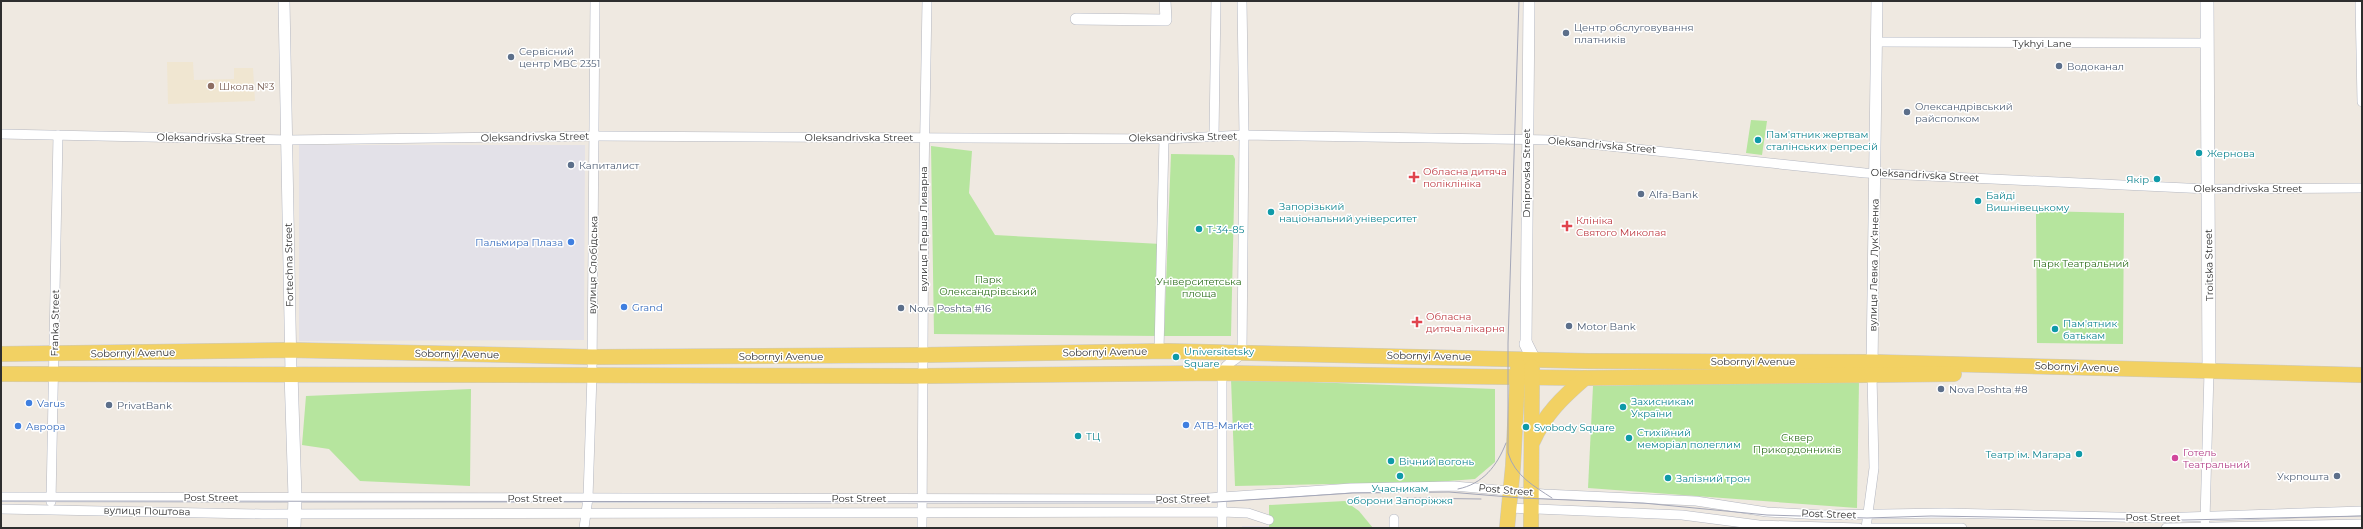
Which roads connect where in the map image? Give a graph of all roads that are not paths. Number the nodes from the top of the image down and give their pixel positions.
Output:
1 (284, 1) edge
2 (595, 1) edge
3 (927, 1) edge
4 (1165, 1) edge
5 (1216, 1) edge
6 (1242, 1) edge
7 (1529, 1) edge
8 (1877, 1) edge
9 (2207, 1) edge
10 (2360, 1) edge
11 (1076, 19) dead end
12 (1877, 42) junction
13 (2207, 43) junction
14 (2362, 102) edge
15 (1, 134) edge
16 (58, 135) junction
17 (595, 136) junction
18 (1214, 136) junction
19 (1244, 136) junction
20 (924, 137) junction
21 (1164, 138) junction
22 (288, 140) junction
23 (1527, 140) junction
24 (1876, 173) junction
25 (2362, 188) edge
26 (2208, 189) junction
27 (290, 350) junction
28 (1159, 351) junction
29 (1242, 352) junction
30 (1526, 353) junction
31 (1, 354) edge
32 (54, 354) junction
33 (922, 355) junction
34 (592, 357) junction
35 (1872, 368) junction
36 (2209, 371) junction
37 (291, 373) junction
38 (1222, 373) junction
39 (1, 374) edge
40 (54, 374) junction
41 (592, 374) junction
42 (2362, 374) edge
43 (922, 376) junction
44 (1525, 377) junction
45 (1585, 378) junction
46 (1532, 445) junction
47 (1511, 490) junction
48 (1531, 492) junction
49 (1, 497) edge
50 (51, 497) junction
51 (295, 498) junction
52 (588, 498) junction
53 (922, 498) junction
54 (1223, 498) junction
55 (1, 508) edge
56 (1509, 508) junction
57 (1532, 508) junction
58 (51, 510) junction
59 (2361, 511) edge
60 (922, 512) junction
61 (1222, 512) junction
62 (293, 514) junction
63 (585, 514) junction
64 (1868, 514) junction
65 (2206, 517) junction
66 (1269, 520) dead end
67 (2362, 525) edge
68 (294, 528) edge
69 (584, 528) edge
70 (922, 528) edge
71 (1222, 528) edge
72 (1507, 528) edge
73 (1531, 528) edge
74 (1859, 528) edge
75 (1866, 528) edge
76 (1872, 528) edge
77 (1962, 528) edge
78 (2166, 528) edge
79 (2205, 528) edge

1 - 22 street, Fortechna Street
2 - 17 street, вулиця Слобідська
3 - 20 street, вулиця Перша Ливарна
4 - 11 street
5 - 18 street
6 - 19 street
7 - 23 street, Dniprovska Street
8 - 12 street, вулиця Левка Лукʼяненка
9 - 13 main road, Troitska Street
10 - 14 street
12 - 13 street, Tykhyi Lane
12 - 24 street, вулиця Левка Лукʼяненка
13 - 26 main road, Troitska Street
15 - 16 street, Oleksandrivska Street
16 - 22 street, Oleksandrivska Street
16 - 32 street, Franka Street
17 - 20 street, Oleksandrivska Street
17 - 22 street, Oleksandrivska Street
17 - 34 street, вулиця Слобідська
18 - 19 street, Oleksandrivska Street
18 - 21 street, Oleksandrivska Street
19 - 23 street, Oleksandrivska Street
19 - 29 street
20 - 21 street, Oleksandrivska Street
20 - 33 street, вулиця Перша Ливарна
21 - 28 street
22 - 27 street, Fortechna Street
23 - 24 street, Oleksandrivska Street
23 - 30 street, Dniprovska Street
24 - 26 street, Oleksandrivska Street
24 - 35 street, вулиця Левка Лукʼяненка
25 - 26 street, Oleksandrivska Street
26 - 36 main road, Troitska Street
27 - 32 main road, Sobornyi Avenue
27 - 34 main road, Sobornyi Avenue
27 - 37 street, Fortechna Street
28 - 29 main road, Sobornyi Avenue
28 - 33 main road, Sobornyi Avenue
29 - 30 main road, Sobornyi Avenue
29 - 38 street
30 - 35 main road, Sobornyi Avenue
30 - 44 main road, Dniprovska Street
31 - 32 main road, Sobornyi Avenue
32 - 40 street, Franka Street
33 - 34 main road, Sobornyi Avenue
33 - 43 street, вулиця Перша Ливарна
34 - 41 street, вулиця Слобідська
35 - 36 main road, Sobornyi Avenue
35 - 45 main road, Sobornyi Avenue
35 - 64 street, вулиця Левка Лукʼяненка
36 - 42 main road, Sobornyi Avenue
36 - 65 street, Troitska Street
37 - 40 main road, Sobornyi Avenue
37 - 41 main road, Sobornyi Avenue
37 - 51 main road, Fortechna Street
38 - 43 main road, Sobornyi Avenue
38 - 44 main road, Sobornyi Avenue
38 - 54 street
39 - 40 main road, Sobornyi Avenue
40 - 50 street, Franka Street
41 - 43 main road, Sobornyi Avenue
41 - 52 street, вулиця Слобідська
43 - 53 street, вулиця Перша Ливарна
44 - 45 main road, Sobornyi Avenue
44 - 46 main road, Dniprovska Street
44 - 47 main road, Dniprovska Street
45 - 46 main road
46 - 48 main road, Dniprovska Street
47 - 48 street, Post Street
47 - 54 street, Post Street
47 - 56 main road, Dniprovska Street
48 - 57 main road, Dniprovska Street
48 - 64 street, Post Street
49 - 50 street, Post Street
50 - 51 street, Post Street
50 - 58 street, Franka Street
51 - 52 street, Post Street
51 - 62 main road, Fortechna Street
52 - 53 street, Post Street
52 - 63 street, вулиця Слобідська
53 - 54 street, Post Street
53 - 60 street, вулиця Перша Ливарна
54 - 61 street
55 - 58 street, вулиця Поштова
56 - 57 street, Post Street
56 - 72 main road, Dniprovska Street
57 - 73 main road, Dniprovska Street
57 - 74 street, Post Street
58 - 62 street, вулиця Поштова
59 - 65 street, Post Street
59 - 67 street
60 - 61 street, Post Street
60 - 63 street, Post Street
60 - 70 street, вулиця Перша Ливарна
61 - 66 street, Post Street
61 - 71 street
62 - 63 street, Post Street
62 - 68 main road, Fortechna Street
63 - 69 street, вулиця Слобідська
64 - 65 street, Post Street
64 - 75 street, вулиця Левка Лукʼяненка
65 - 79 street, Troitska Street
67 - 79 street, Post Street
76 - 77 street
78 - 79 street, Post Street

